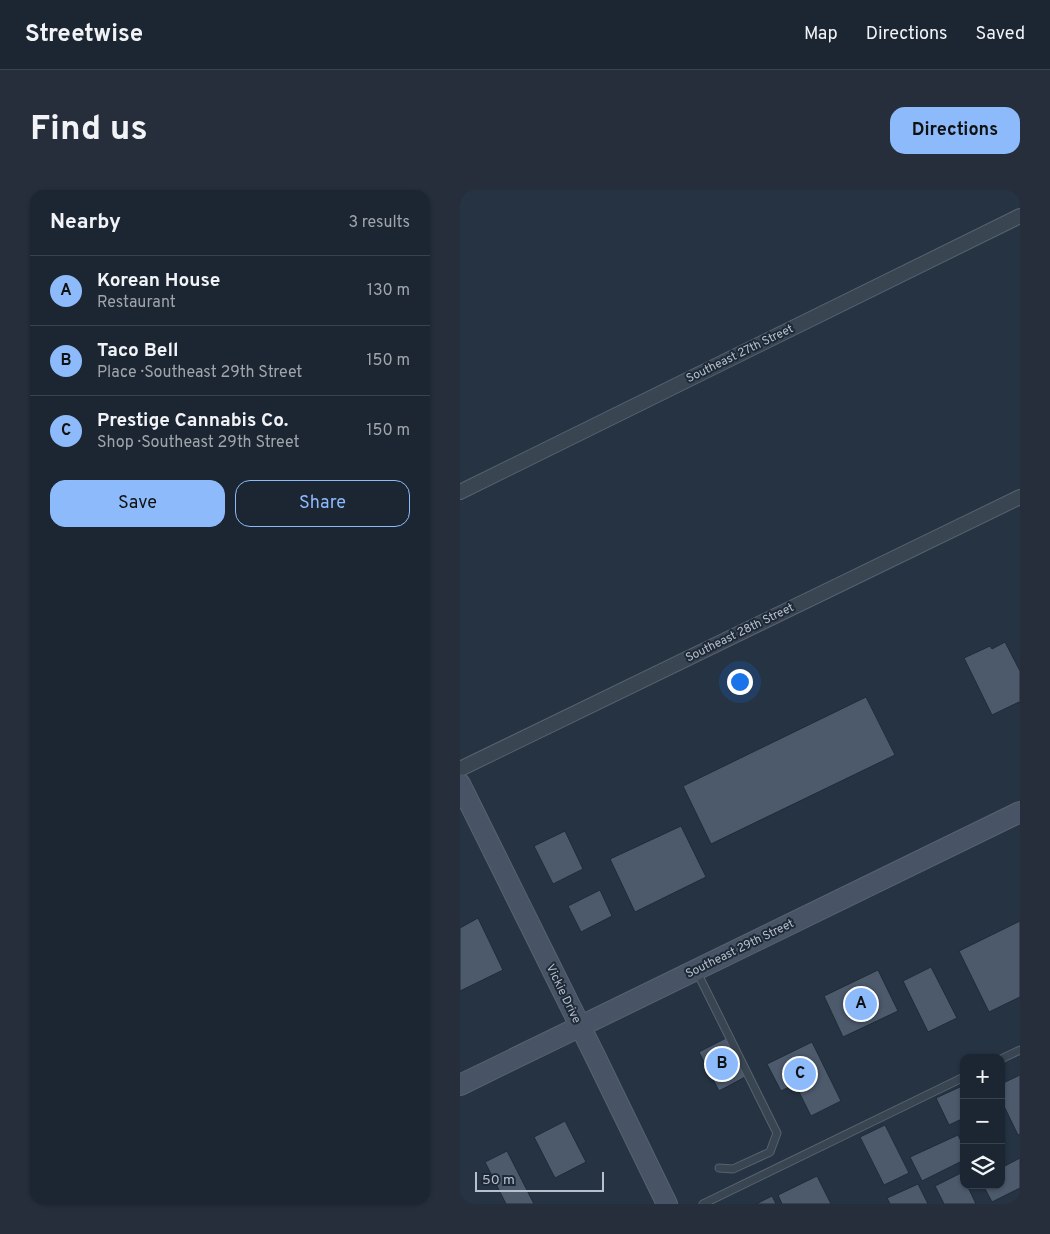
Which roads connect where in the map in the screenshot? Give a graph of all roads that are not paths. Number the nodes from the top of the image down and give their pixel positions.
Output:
1 (1020, 216) edge
2 (460, 492) edge
3 (1020, 497) edge
4 (460, 769) edge
5 (460, 784) edge
6 (1020, 812) edge
7 (696, 970) junction
8 (580, 1027) junction
9 (1020, 1050) edge
10 (1005, 1057) edge
11 (960, 1079) edge
12 (460, 1085) edge
13 (719, 1168) dead end
14 (708, 1203) edge
15 (667, 1204) edge

1 - 2 street, Southeast 27th Street
3 - 4 street, Southeast 28th Street
5 - 8 main road, Vickie Drive
6 - 7 main road, Southeast 29th Street
7 - 8 main road, Southeast 29th Street
7 - 13 lane
8 - 12 main road, Southeast 29th Street
8 - 15 main road, Vickie Drive
9 - 10 lane
11 - 14 lane

